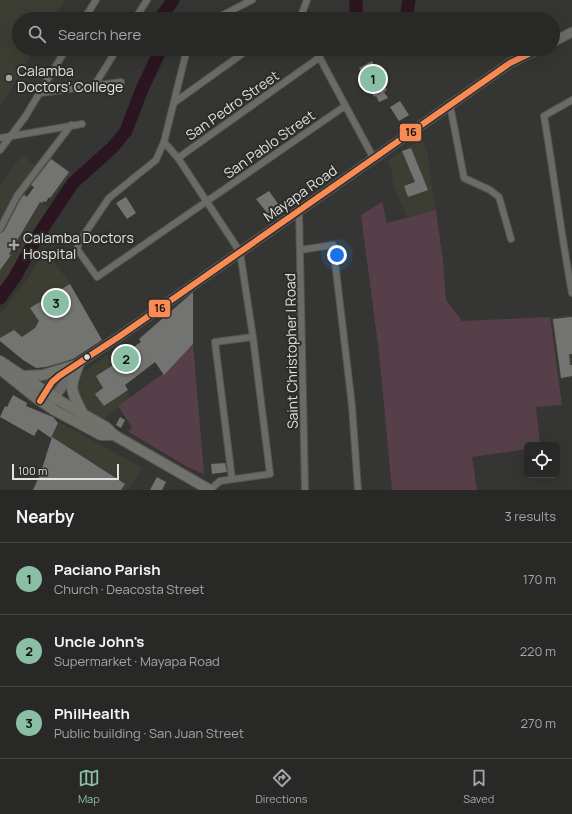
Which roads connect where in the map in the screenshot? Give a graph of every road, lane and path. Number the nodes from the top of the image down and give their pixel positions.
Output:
1 (96, 0) edge
2 (146, 0) edge
3 (252, 0) edge
4 (307, 0) edge
5 (88, 12) edge
6 (139, 12) edge
7 (229, 12) edge
8 (304, 12) edge
9 (572, 32) edge
10 (560, 38) edge
11 (62, 56) edge
12 (112, 56) edge
13 (185, 56) edge
14 (239, 56) edge
15 (524, 56) edge
16 (320, 58) joint
17 (121, 82) dead end
18 (94, 86) junction
19 (40, 93) junction
20 (572, 100) edge
21 (175, 102) junction
22 (450, 104) junction
23 (345, 106) junction
24 (82, 124) dead end
25 (71, 125) junction
26 (10, 136) junction
27 (0, 138) edge
28 (164, 142) junction
29 (0, 150) edge
30 (178, 158) junction
31 (374, 159) junction
32 (207, 201) junction
33 (299, 210) junction
34 (0, 229) edge
35 (511, 239) dead end
36 (300, 250) junction
37 (240, 252) junction
38 (572, 293) edge
39 (253, 337) junction
40 (0, 361) edge
41 (79, 364) junction
42 (0, 369) edge
43 (24, 376) junction
44 (50, 394) junction
45 (44, 403) junction
46 (83, 414) junction
47 (114, 435) junction
48 (232, 479) junction
49 (210, 490) edge
50 (305, 490) edge
51 (358, 490) edge

1 - 5 street
2 - 6 street
3 - 7 street
4 - 8 street
9 - 10 main road
11 - 19 street
12 - 18 street
13 - 21 street
14 - 21 street
15 - 22 main road, Mayapa Road
16 - 23 street
16 - 30 street, San Pedro Street
17 - 18 street
18 - 19 street
19 - 26 street
20 - 38 street
21 - 28 street
22 - 31 main road, Mayapa Road
22 - 35 street
23 - 31 street
23 - 32 street, San Pablo Street
24 - 25 street
25 - 26 street
25 - 34 street
26 - 27 street
26 - 29 street
28 - 30 street
28 - 32 street, San Pablo Street
30 - 32 street
31 - 33 main road, Mayapa Road
32 - 37 street
33 - 36 street, Saint Christopher I Road
33 - 37 main road, Mayapa Road
36 - 50 street, Saint Christopher I Road
36 - 51 street
37 - 39 street
37 - 41 main road, Mayapa Road
39 - 48 street
39 - 48 street
40 - 43 highway
41 - 43 highway
41 - 44 main road, Mayapa Road
41 - 46 highway
42 - 45 highway
43 - 44 highway
44 - 45 main road, Mayapa Road
44 - 46 highway
45 - 47 highway
46 - 47 highway
47 - 49 highway
48 - 49 street

